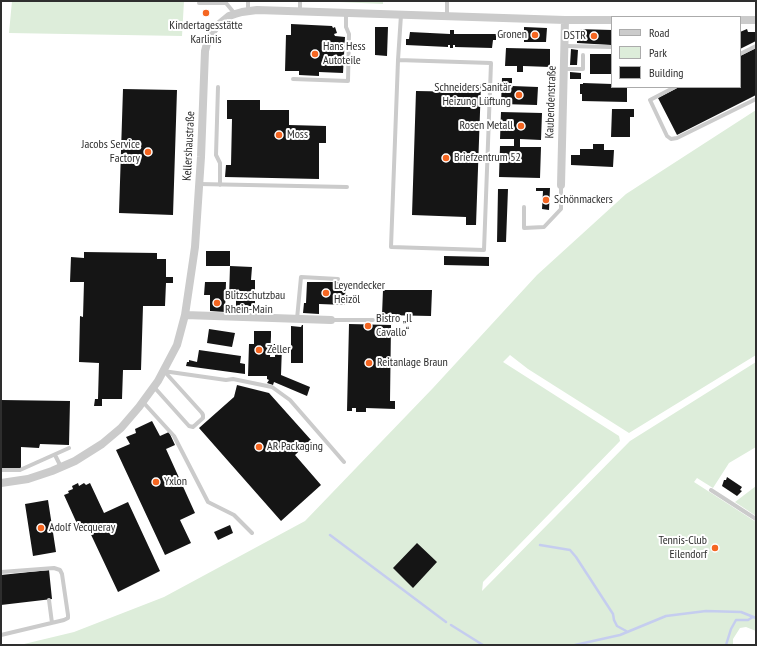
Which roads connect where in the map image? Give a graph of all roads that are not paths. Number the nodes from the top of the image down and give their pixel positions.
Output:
1 (248, 1) edge
2 (300, 1) edge
3 (447, 1) edge
4 (199, 4) dead end
5 (248, 11) junction
6 (300, 12) junction
7 (346, 13) junction
8 (235, 14) junction
9 (401, 14) junction
10 (447, 16) junction
11 (565, 20) junction
12 (611, 20) edge
13 (741, 20) edge
14 (756, 20) edge
15 (565, 46) junction
16 (756, 46) edge
17 (611, 47) edge
18 (741, 54) edge
19 (583, 55) dead end
20 (398, 60) junction
21 (564, 69) junction
22 (293, 79) dead end
23 (218, 87) dead end
24 (673, 88) edge
25 (756, 99) edge
26 (199, 184) junction
27 (220, 185) junction
28 (561, 185) joint
29 (347, 187) dead end
30 (524, 207) dead end
31 (338, 279) dead end
32 (185, 315) junction
33 (297, 319) junction
34 (331, 320) joint
35 (373, 320) dead end
36 (163, 371) junction
37 (154, 387) junction
38 (143, 402) junction
39 (69, 448) dead end
40 (55, 454) junction
41 (344, 462) dead end
42 (61, 467) junction
43 (1, 470) edge
44 (1, 483) edge
45 (711, 490) dead end
46 (756, 518) edge
47 (252, 533) dead end
48 (1, 572) edge
49 (49, 600) dead end
50 (52, 623) junction
51 (1, 635) edge

1 - 5 lane
2 - 6 lane
3 - 10 lane
4 - 8 lane
5 - 6 street, Kellershaustraße
5 - 8 street, Kellershaustraße
6 - 7 street
7 - 9 street
7 - 22 lane
8 - 26 street, Kellershaustraße
9 - 10 street
9 - 20 lane
10 - 11 street
11 - 12 street
11 - 15 street, Kaubendenstraße
13 - 14 street
15 - 17 lane
15 - 21 street, Kaubendenstraße
16 - 18 lane
19 - 21 lane
20 - 20 lane
21 - 28 street, Kaubendenstraße
23 - 27 lane
24 - 25 lane
26 - 27 lane
26 - 32 street, Kellershaustraße
27 - 29 lane
28 - 30 lane
31 - 33 lane
32 - 33 street
32 - 36 street, Kellershaustraße
33 - 34 street
34 - 35 lane
36 - 37 street, Kellershaustraße
36 - 37 lane
36 - 41 lane
37 - 38 street, Kellershaustraße
38 - 42 street, Kellershaustraße
38 - 47 lane
39 - 40 lane
40 - 42 lane
40 - 43 lane
42 - 44 street, Kellershaustraße
45 - 46 lane
48 - 50 lane
49 - 50 lane
50 - 51 lane

